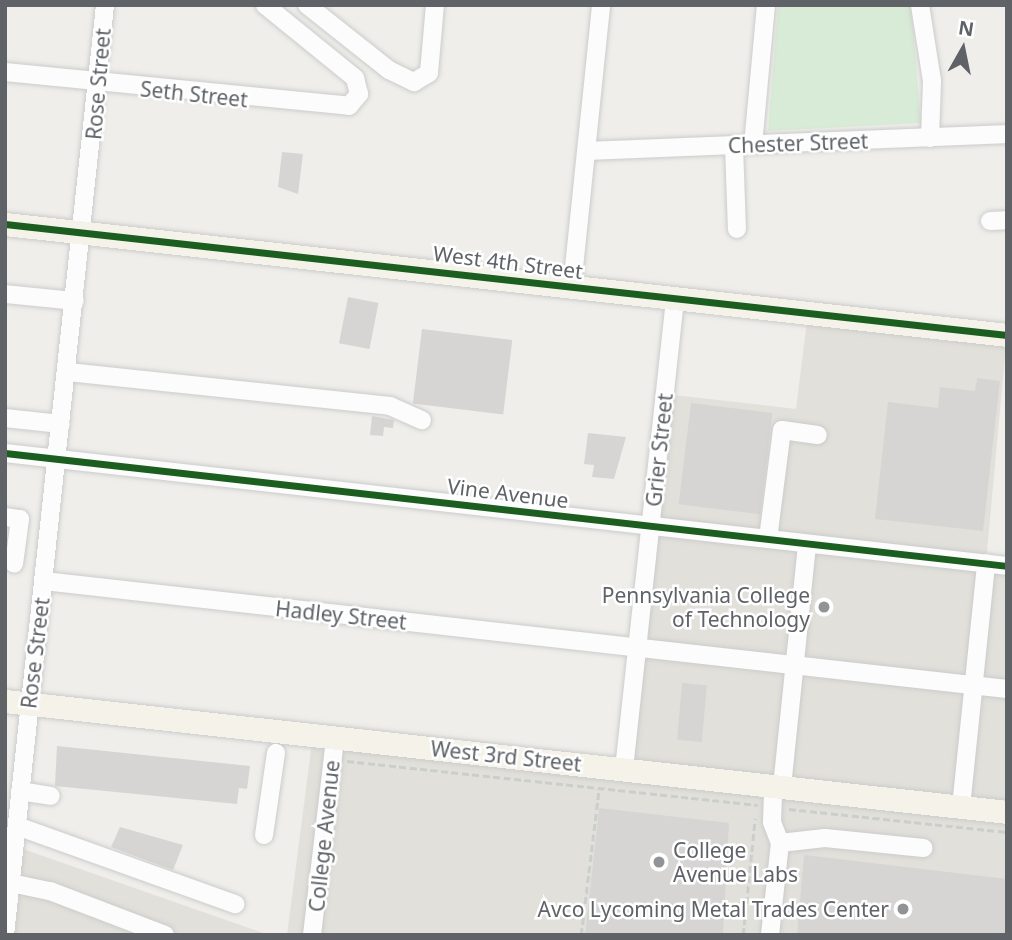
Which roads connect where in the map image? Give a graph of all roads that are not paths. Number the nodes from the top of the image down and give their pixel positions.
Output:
1 (105, 5) edge
2 (265, 5) edge
3 (307, 5) edge
4 (435, 5) edge
5 (601, 5) edge
6 (766, 5) edge
7 (920, 5) edge
8 (5, 72) edge
9 (98, 83) junction
10 (1007, 134) edge
11 (930, 138) junction
12 (734, 145) junction
13 (753, 145) junction
14 (589, 151) junction
15 (5, 224) edge
16 (737, 229) dead end
17 (84, 234) junction
18 (572, 287) junction
19 (5, 294) edge
20 (675, 298) junction
21 (75, 301) junction
22 (1007, 335) edge
23 (68, 372) junction
24 (5, 418) edge
25 (422, 420) dead end
26 (61, 424) junction
27 (818, 435) dead end
28 (5, 453) edge
29 (57, 459) junction
30 (5, 517) edge
31 (651, 527) junction
32 (768, 539) junction
33 (807, 544) junction
34 (986, 563) junction
35 (10, 564) edge
36 (1007, 566) edge
37 (44, 574) junction
38 (638, 648) junction
39 (796, 665) junction
40 (974, 685) junction
41 (1007, 689) edge
42 (5, 701) edge
43 (29, 704) junction
44 (334, 749) junction
45 (276, 753) dead end
46 (624, 769) junction
47 (20, 790) junction
48 (51, 796) dead end
49 (771, 796) junction
50 (961, 807) junction
51 (1007, 812) edge
52 (17, 826) junction
53 (264, 835) dead end
54 (780, 843) junction
55 (923, 848) dead end
56 (11, 883) junction
57 (235, 904) dead end
58 (5, 935) edge
59 (165, 935) edge
60 (312, 935) edge
61 (770, 935) edge

1 - 9 street, Rose Street
2 - 9 street, Seth Street
3 - 4 street
5 - 14 street
6 - 13 street
7 - 11 street
8 - 9 street, Seth Street
9 - 17 street, Rose Street
10 - 11 street, Chester Street
11 - 13 street, Chester Street
12 - 13 street, Chester Street
12 - 14 street, Chester Street
12 - 16 street
14 - 18 street
15 - 17 main road, West 4th Street
17 - 18 main road, West 4th Street
17 - 21 street, Rose Street
18 - 20 main road, West 4th Street
19 - 21 street
20 - 22 main road, West 4th Street
20 - 31 street, Grier Street
21 - 23 street, Rose Street
23 - 25 street
23 - 26 street, Rose Street
24 - 26 street
26 - 29 street, Rose Street
27 - 32 street
28 - 29 street, Vine Avenue
29 - 31 street, Vine Avenue
29 - 37 street, Rose Street
30 - 35 street
31 - 32 street, Vine Avenue
31 - 38 street, Grier Street
32 - 33 street, Vine Avenue
33 - 34 street, Vine Avenue
33 - 39 street
34 - 36 street, Vine Avenue
34 - 40 street
35 - 37 street, Hadley Street
37 - 38 street, Hadley Street
37 - 43 street, Rose Street
38 - 39 street, Hadley Street
38 - 46 street, Grier Street
39 - 40 street, Hadley Street
39 - 49 street
40 - 41 street, Hadley Street
40 - 50 street
42 - 43 main road, West 3rd Street
43 - 44 main road, West 3rd Street
43 - 47 street, Rose Street
44 - 46 main road, West 3rd Street
44 - 60 street, College Avenue
45 - 53 street
46 - 49 main road, West 3rd Street
47 - 48 street
47 - 52 street, Rose Street
49 - 50 main road, West 3rd Street
49 - 54 street
50 - 51 main road, West 3rd Street
52 - 56 street, Rose Street
52 - 57 street
54 - 55 street
54 - 61 street
56 - 58 street, Rose Street
56 - 59 street

